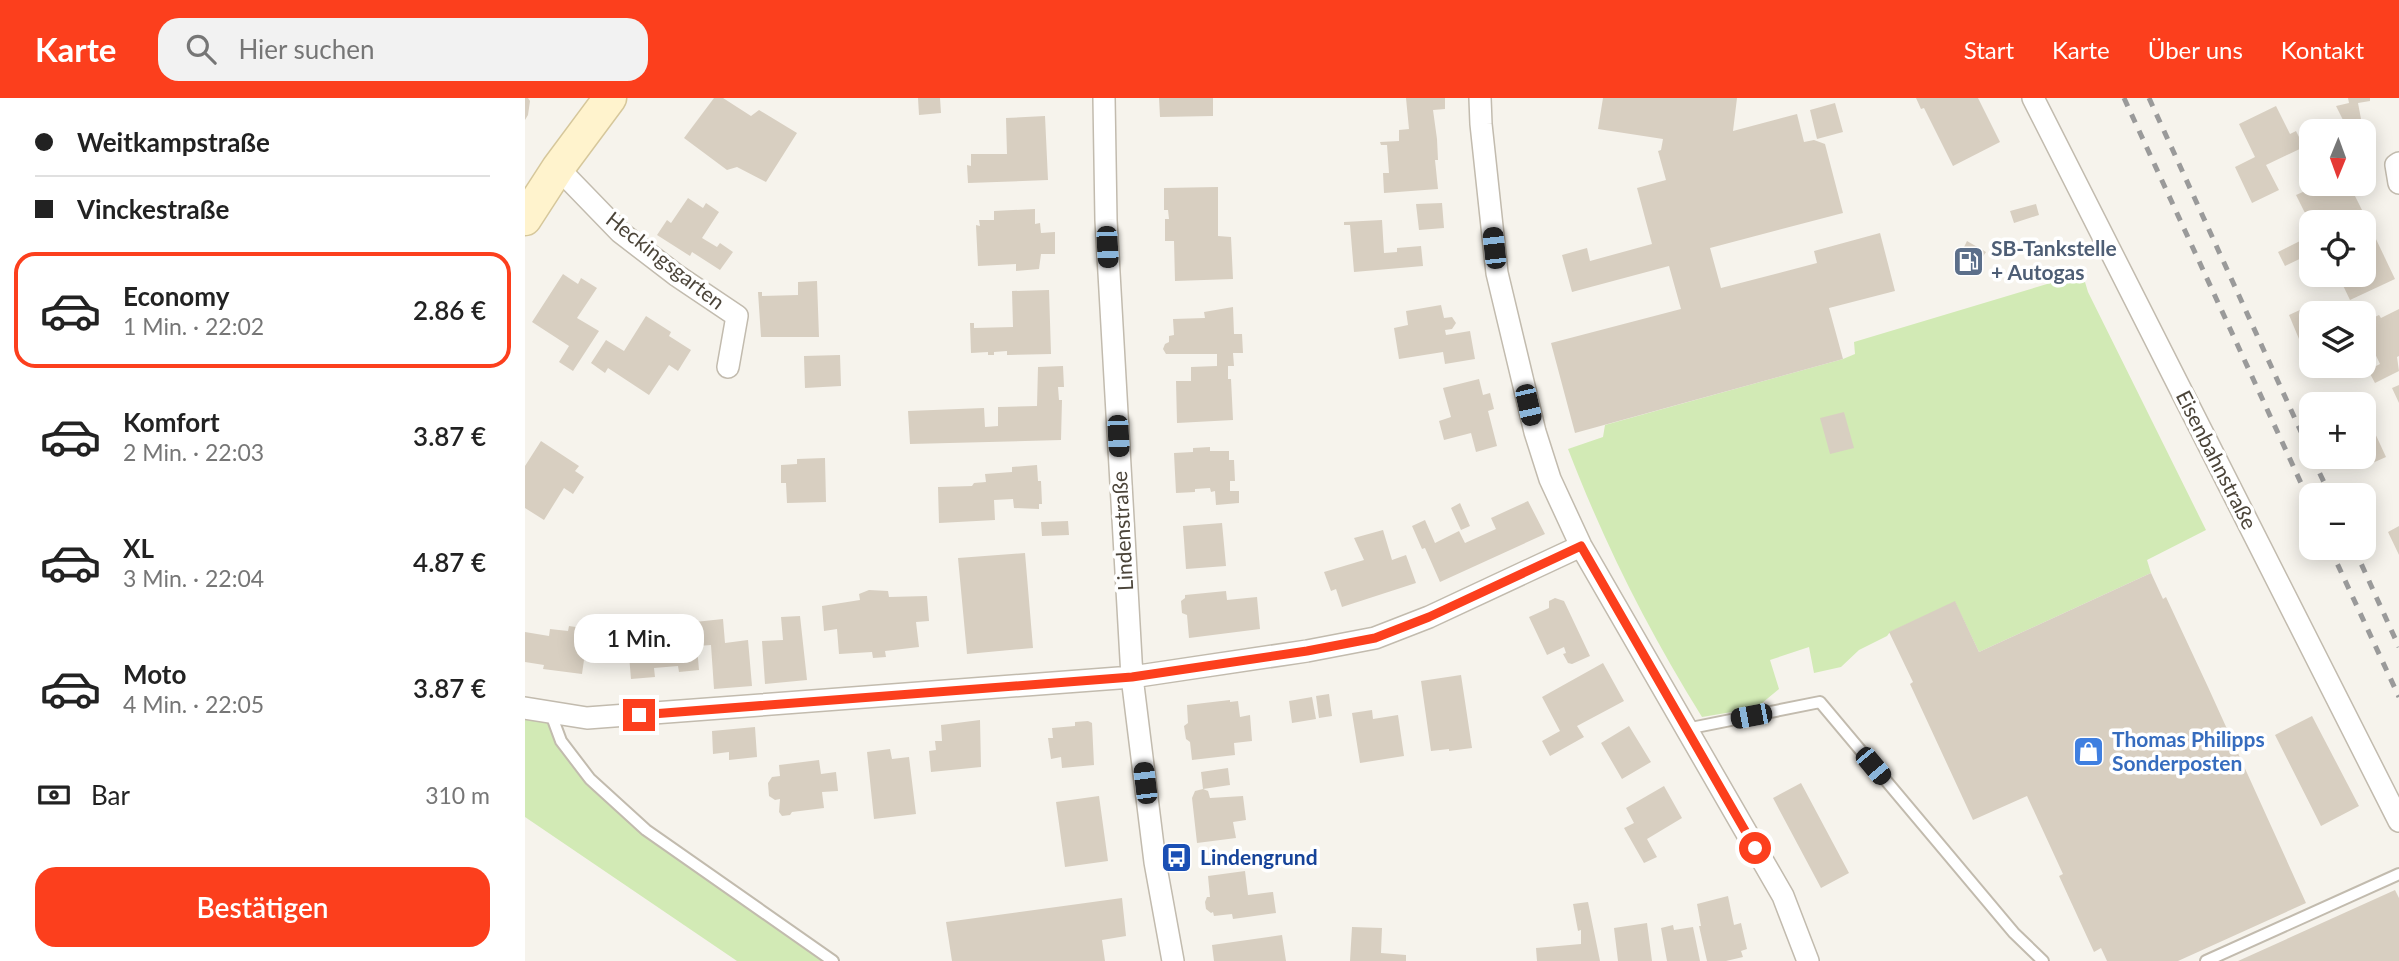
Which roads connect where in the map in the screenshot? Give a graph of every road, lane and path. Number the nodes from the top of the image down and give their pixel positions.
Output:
1 (610, 98) edge
2 (1104, 98) edge
3 (1480, 98) edge
4 (2033, 98) edge
5 (2399, 163) edge
6 (558, 168) junction
7 (2399, 183) edge
8 (525, 219) edge
9 (728, 367) dead end
10 (1581, 546) junction
11 (1132, 677) junction
12 (525, 708) edge
13 (551, 714) junction
14 (1686, 729) junction
15 (2399, 821) edge
16 (2399, 874) edge
17 (833, 961) edge
18 (1173, 961) edge
19 (1808, 961) edge
20 (2043, 961) edge
21 (2206, 961) edge

1 - 6 main road
2 - 11 street, Lindenstraße
3 - 10 street
4 - 15 street, Eisenbahnstraße
5 - 7 street
6 - 8 main road
6 - 9 street, Heckingsgarten
10 - 11 street
10 - 14 street
11 - 13 street
11 - 18 street, Lindenstraße
12 - 13 street
13 - 17 lane
14 - 19 street
14 - 20 lane
16 - 21 lane

